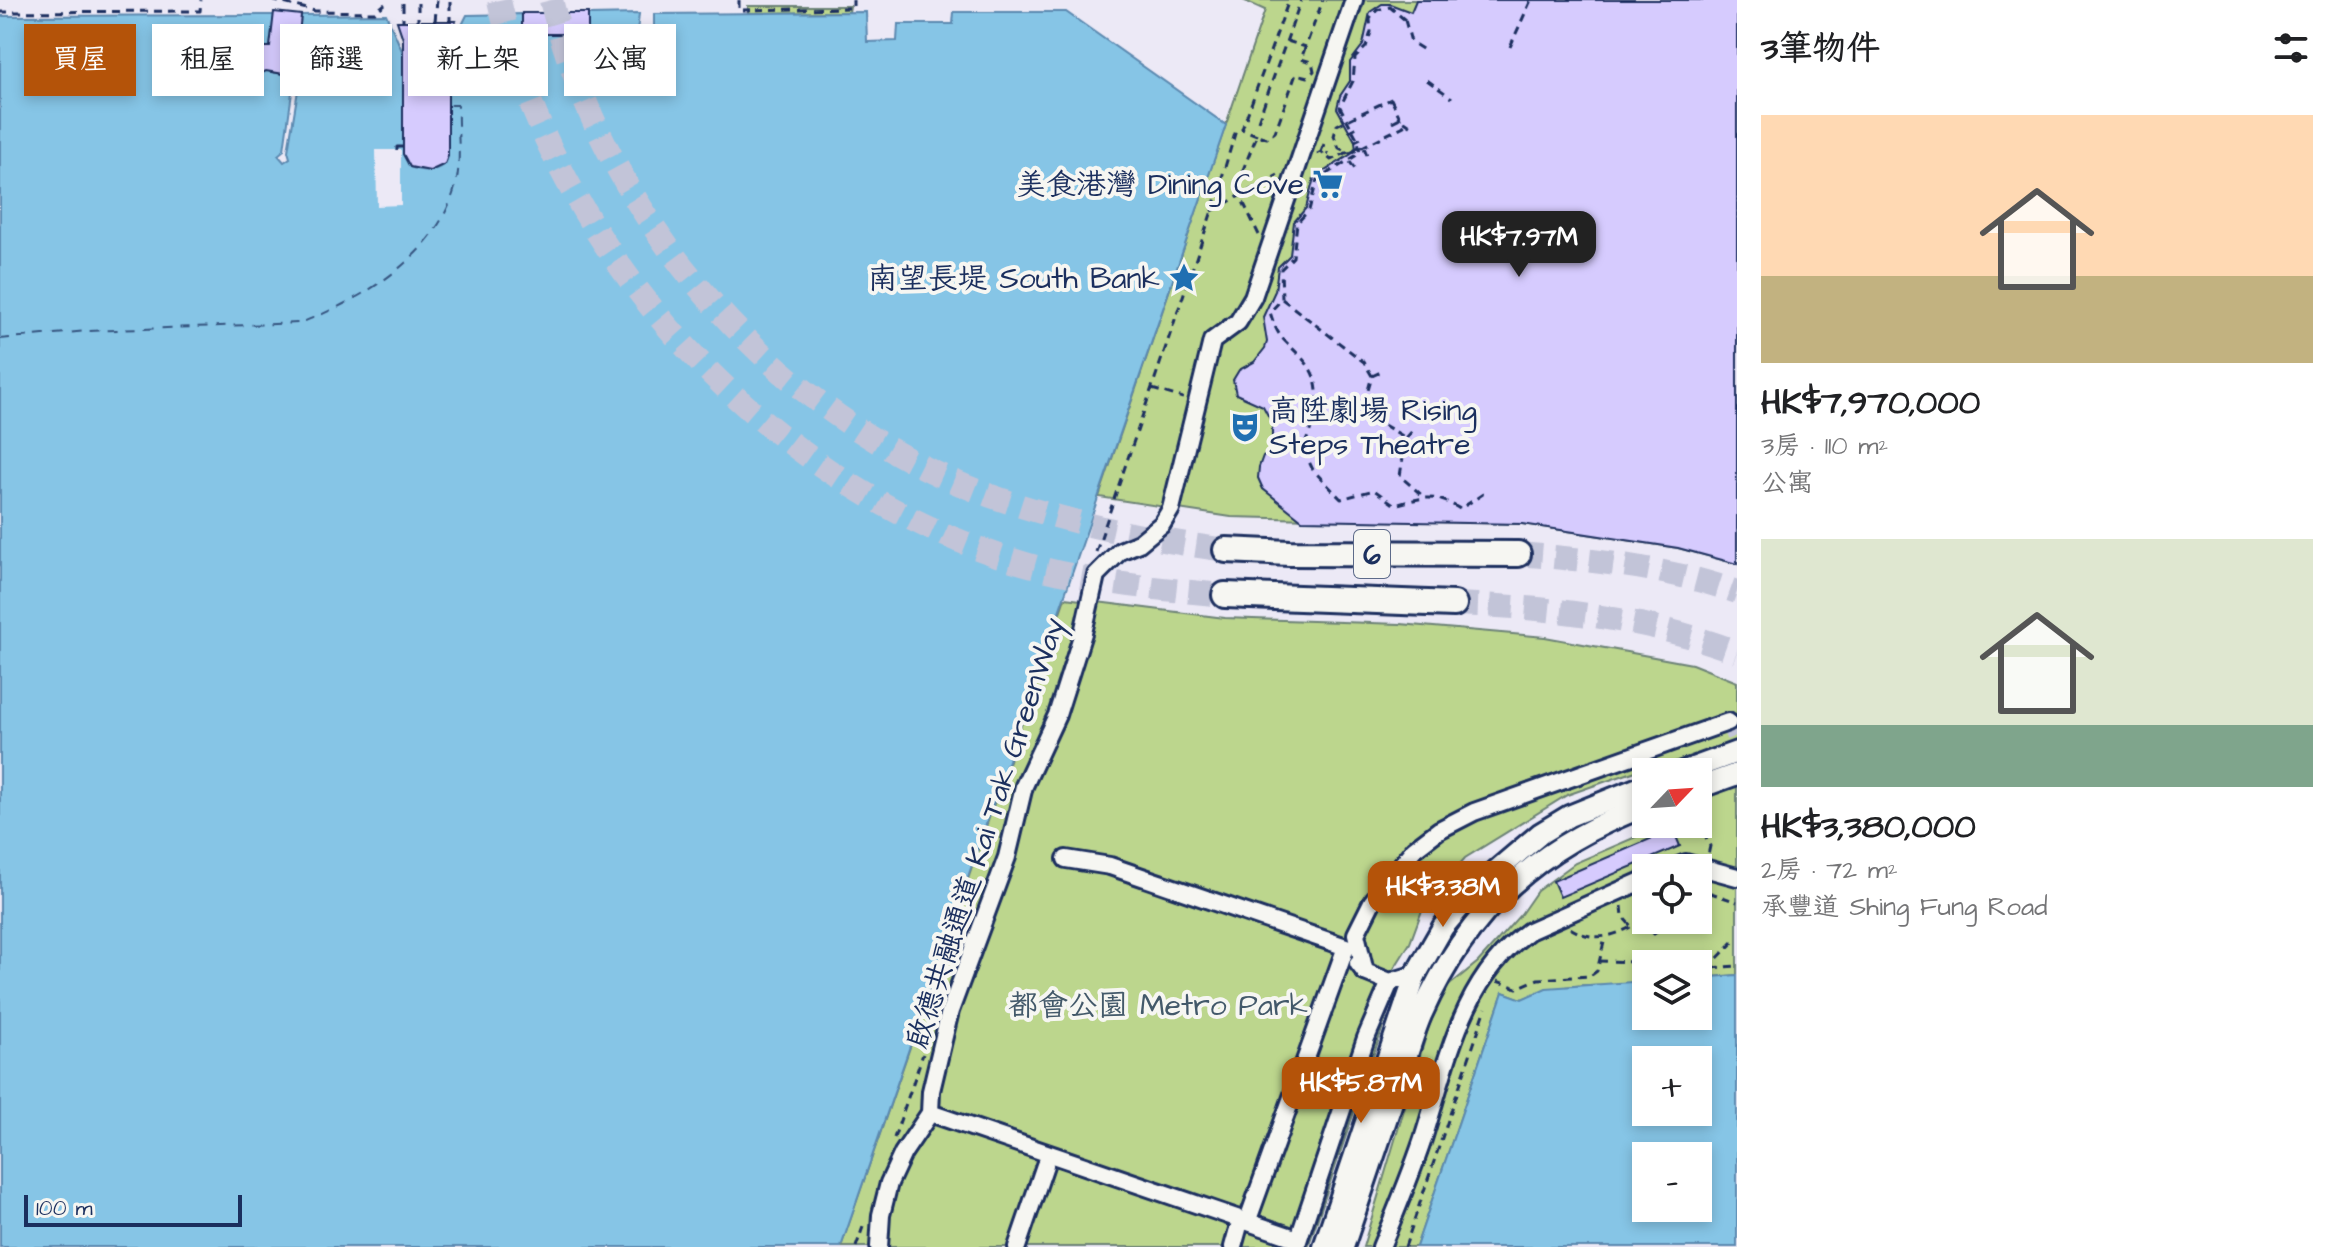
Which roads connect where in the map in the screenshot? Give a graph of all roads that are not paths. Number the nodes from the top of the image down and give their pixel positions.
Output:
1 (1354, 0) edge
2 (1226, 550) tunnel mouth
3 (1518, 554) tunnel mouth
4 (1225, 595) tunnel mouth
5 (1454, 604) tunnel mouth
6 (1728, 722) dead end
7 (1737, 752) edge
8 (1712, 761) edge
9 (1737, 774) edge
10 (1712, 783) edge
11 (1632, 791) edge
12 (1632, 811) edge
13 (1066, 859) dead end
14 (1712, 868) edge
15 (1737, 877) edge
16 (1632, 885) edge
17 (1346, 947) junction
18 (1365, 972) junction
19 (1416, 974) junction
20 (1390, 982) junction
21 (930, 1113) junction
22 (1045, 1165) dead end
23 (1250, 1214) dead end
24 (1238, 1229) dead end
25 (1297, 1243) edge
26 (879, 1247) edge
27 (1017, 1247) edge
28 (1233, 1247) edge
29 (1324, 1247) edge
30 (1343, 1247) edge
31 (1381, 1247) edge

1 - 21 street, 啟德共融通道 Kai Tak GreenWay
2 - 3 highway, 6
4 - 5 highway, 6
6 - 18 street
7 - 8 main road
9 - 10 main road
11 - 19 main road
12 - 30 main road
13 - 17 street
14 - 15 street
16 - 31 street
17 - 18 street
17 - 23 street
18 - 20 street
19 - 20 street
19 - 29 main road
20 - 25 street
21 - 25 street
21 - 26 street, 啟德共融通道 Kai Tak GreenWay
22 - 27 street
24 - 28 street

